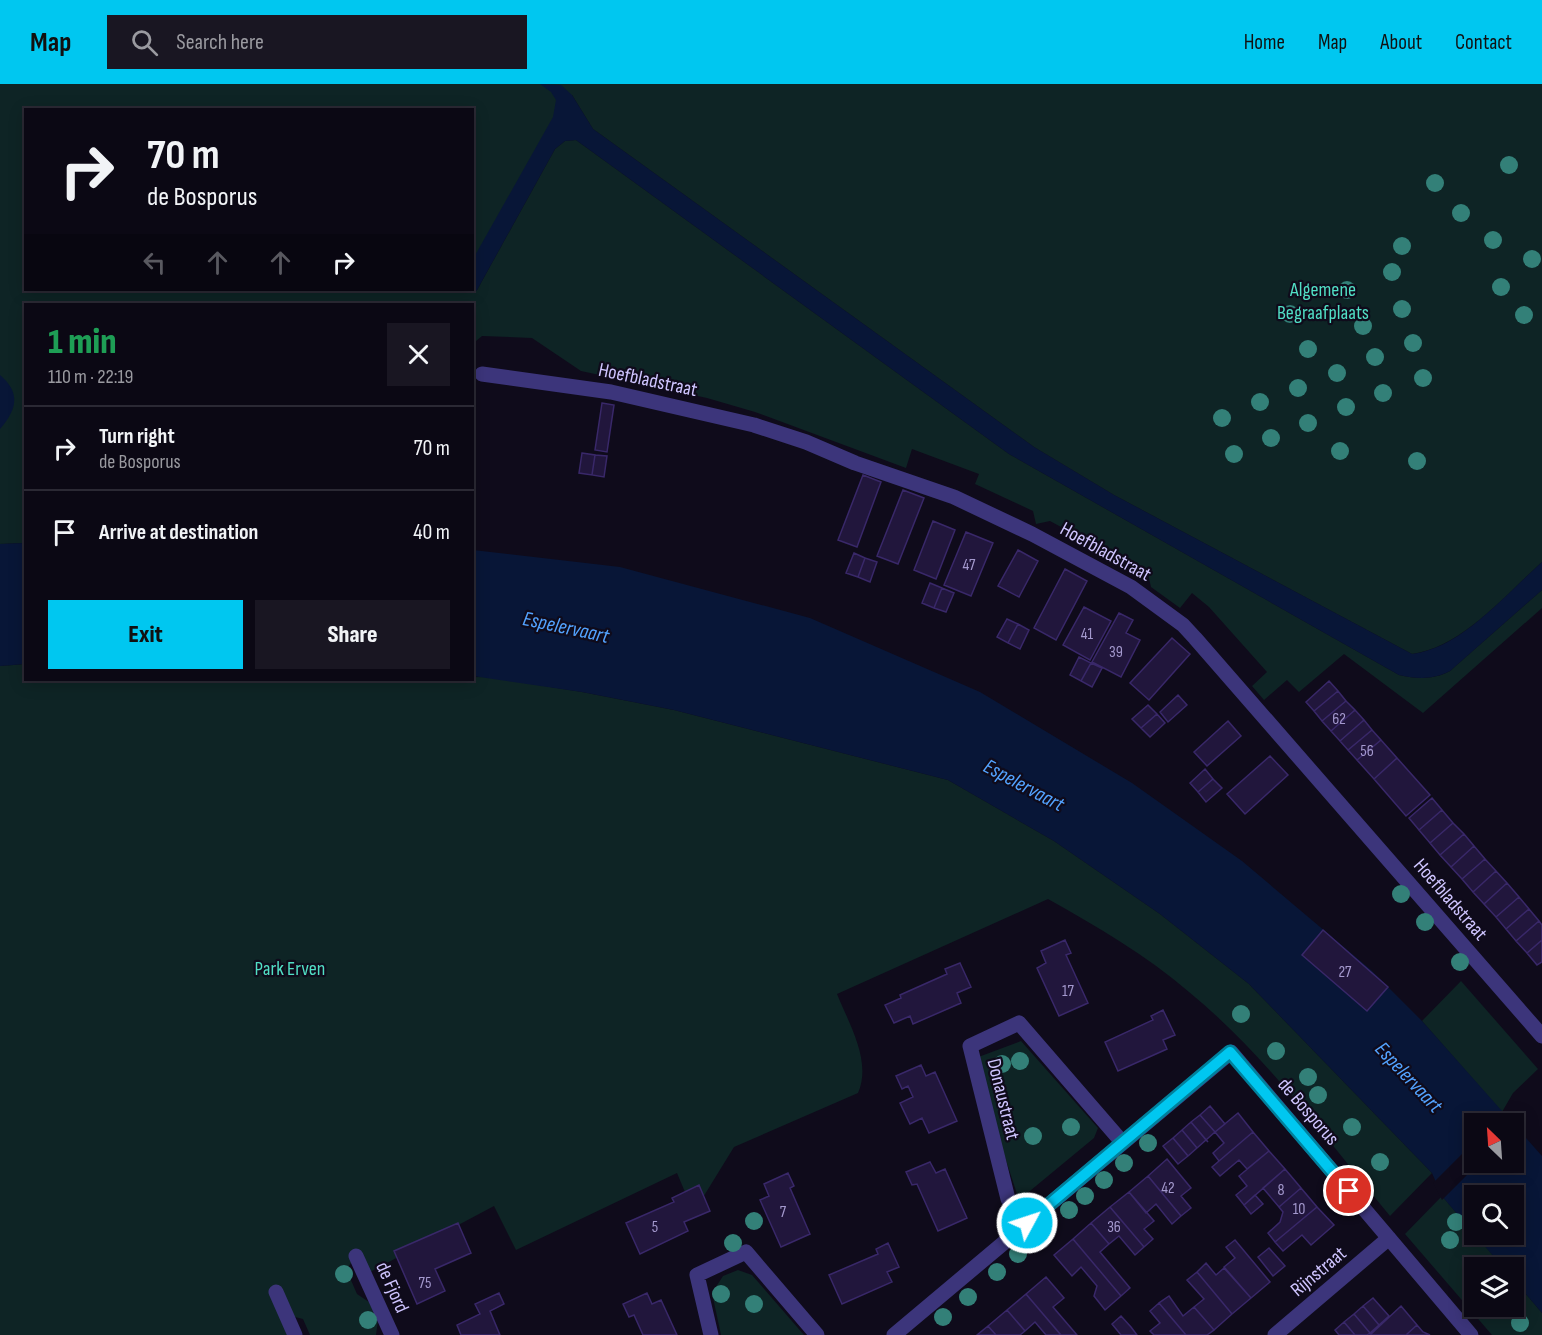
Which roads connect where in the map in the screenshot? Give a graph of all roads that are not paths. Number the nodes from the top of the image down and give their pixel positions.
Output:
1 (482, 374) dead end
2 (1542, 1036) edge
3 (1122, 1142) junction
4 (1027, 1223) junction
5 (1389, 1238) junction
6 (356, 1256) dead end
7 (276, 1292) dead end
8 (295, 1335) edge
9 (392, 1335) edge
10 (711, 1335) edge
11 (817, 1335) edge
12 (894, 1335) edge
13 (1275, 1335) edge
14 (1471, 1335) edge

1 - 2 street, Hoefbladstraat
3 - 4 street
3 - 4 street, Donaustraat
3 - 5 street, de Bosporus
4 - 12 street
5 - 13 street, Rijnstraat
5 - 14 street, de Bosporus
6 - 9 street, de Fjord
7 - 8 street
10 - 11 street

